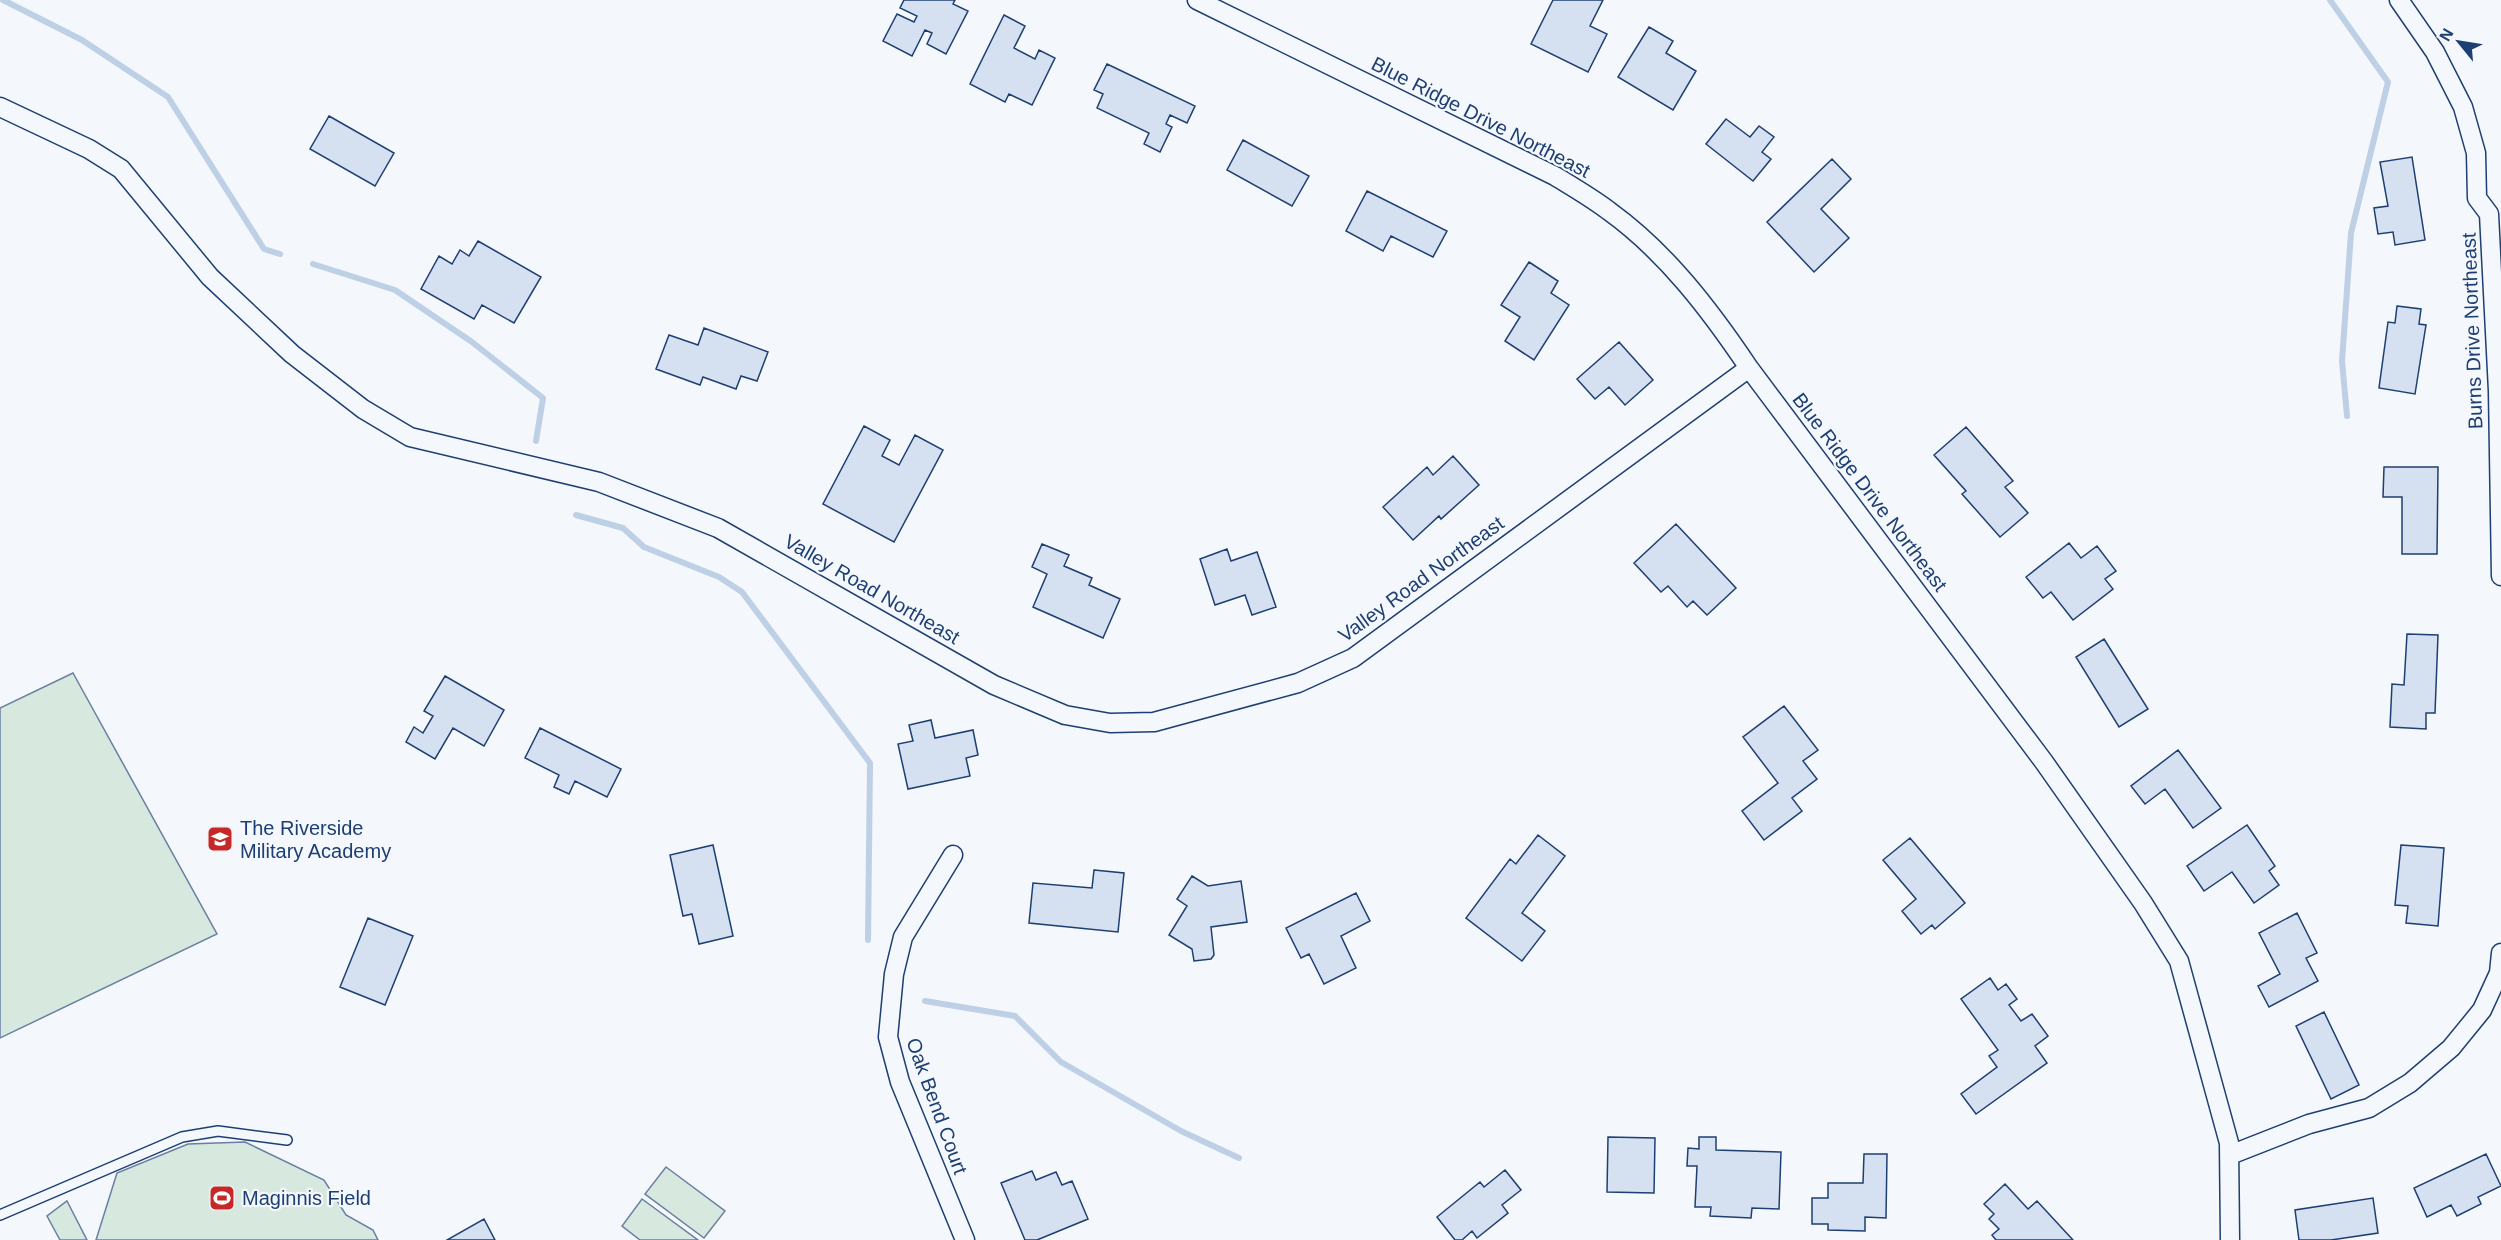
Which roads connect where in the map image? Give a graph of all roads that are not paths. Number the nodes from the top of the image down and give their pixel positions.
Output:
1 (1197, 0) edge
2 (2399, 0) edge
3 (0, 107) edge
4 (2495, 214) edge
5 (1749, 368) junction
6 (2501, 576) edge
7 (953, 855) dead end
8 (2501, 953) edge
9 (287, 1140) dead end
10 (2230, 1155) junction
11 (0, 1215) edge
12 (965, 1240) edge
13 (2230, 1240) edge

1 - 5 street, Blue Ridge Drive Northeast
2 - 4 street, Burns Drive Northeast
3 - 5 street, Valley Road Northeast
4 - 6 street, Burns Drive Northeast
5 - 10 street, Blue Ridge Drive Northeast
7 - 12 street, Oak Bend Court
8 - 10 street
9 - 11 lane
10 - 13 street, Blue Ridge Drive Northeast

